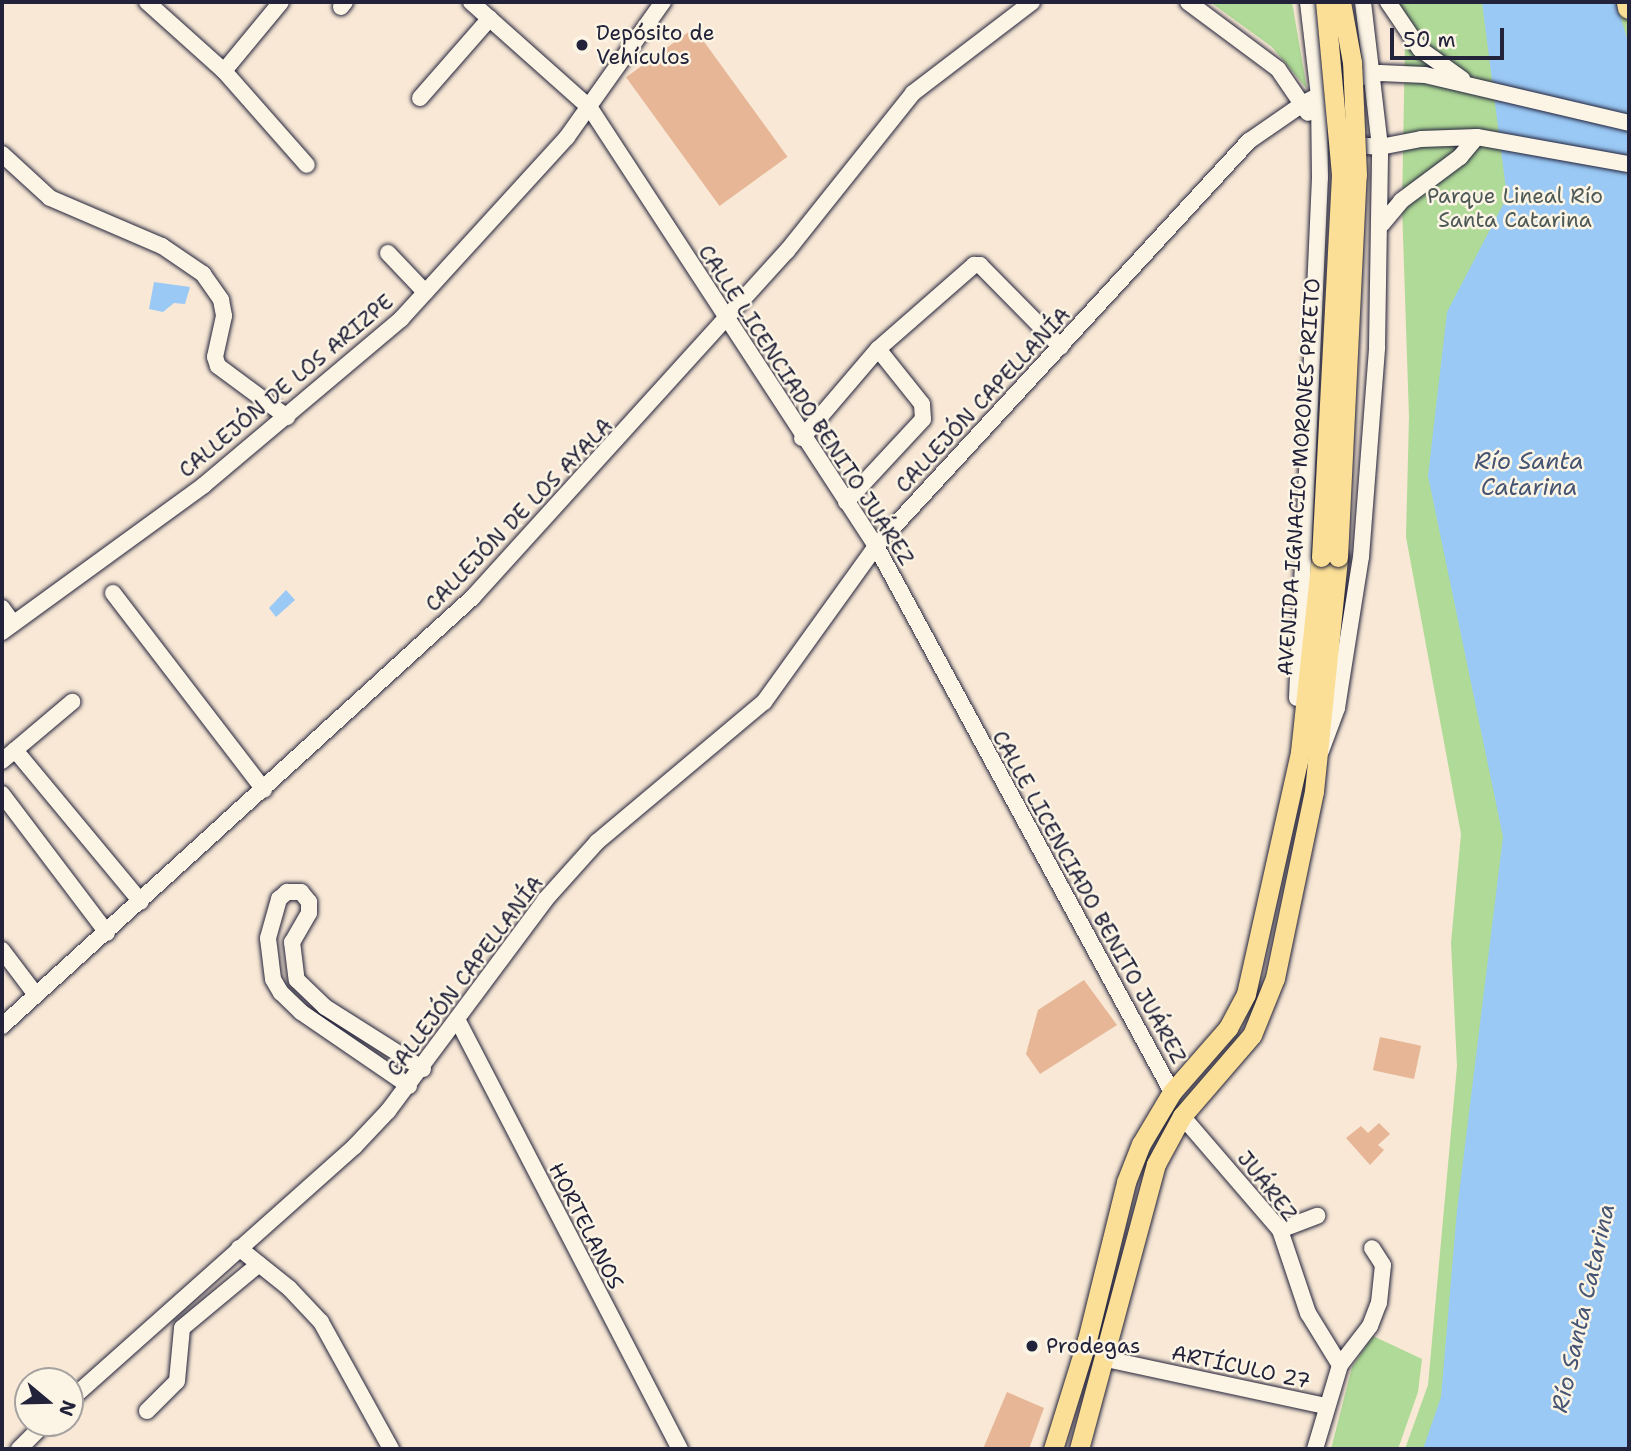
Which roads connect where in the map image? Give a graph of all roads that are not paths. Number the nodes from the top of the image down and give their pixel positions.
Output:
1 (147, 2) edge
2 (281, 2) edge
3 (471, 2) edge
4 (663, 2) edge
5 (1032, 2) edge
6 (1188, 2) edge
7 (1309, 2) edge
8 (1325, 2) edge
9 (1342, 2) edge
10 (1355, 2) edge
11 (1363, 2) edge
12 (1388, 2) edge
13 (1628, 2) edge
14 (1629, 7) edge
15 (489, 18) junction
16 (224, 71) junction
17 (1373, 75) junction
18 (1469, 85) junction
19 (1319, 96) junction
20 (420, 98) dead end
21 (1304, 103) junction
22 (590, 108) junction
23 (1629, 124) edge
24 (1320, 130) junction
25 (1484, 138) junction
26 (1380, 147) junction
27 (2, 154) edge
28 (1629, 164) edge
29 (307, 165) dead end
30 (1382, 229) junction
31 (1318, 250) junction
32 (388, 253) dead end
33 (425, 292) junction
34 (726, 320) junction
35 (1061, 347) junction
36 (878, 348) junction
37 (287, 416) junction
38 (802, 438) junction
39 (846, 502) junction
40 (876, 547) junction
41 (1329, 557) junction
42 (113, 593) dead end
43 (2, 608) edge
44 (7, 627) edge
45 (72, 702) dead end
46 (15, 750) junction
47 (1300, 751) junction
48 (1320, 753) junction
49 (2, 761) edge
50 (264, 790) junction
51 (2, 794) edge
52 (141, 902) junction
53 (107, 933) junction
54 (2, 950) edge
55 (36, 995) junction
56 (458, 1021) junction
57 (2, 1026) edge
58 (373, 1039) junction
59 (362, 1053) junction
60 (423, 1069) junction
61 (409, 1086) junction
62 (1172, 1092) junction
63 (1182, 1116) junction
64 (1317, 1216) dead end
65 (1280, 1230) junction
66 (239, 1248) junction
67 (1371, 1248) dead end
68 (258, 1264) junction
69 (1106, 1359) junction
70 (1340, 1365) junction
71 (84, 1387) edge
72 (1326, 1406) junction
73 (147, 1412) dead end
74 (391, 1449) edge
75 (680, 1449) edge
76 (1053, 1449) edge
77 (1079, 1449) edge
78 (1315, 1449) edge

1 - 16 street
2 - 16 street
3 - 15 street, CALLE LICENCIADO BENITO JUÁREZ
4 - 22 street, CALLEJÓN DE LOS ARIZPE
5 - 34 street, CALLEJÓN DE LOS AYALA
6 - 21 street
7 - 10 street
7 - 19 street
8 - 41 main road, AVENIDA IGNACIO MORONES PRIETO, bridge
9 - 41 main road, AVENIDA IGNACIO MORONES PRIETO, bridge
11 - 17 street, AVENIDA IGNACIO MORONES PRIETO
12 - 18 street
13 - 14 highway
15 - 20 street
15 - 22 street, CALLE LICENCIADO BENITO JUÁREZ
16 - 29 street
17 - 18 street, CALLEJÓN CAPELLANÍA
17 - 19 street, CALLEJÓN CAPELLANÍA
17 - 26 street, AVENIDA IGNACIO MORONES PRIETO
18 - 23 street, CALLEJÓN CAPELLANÍA
19 - 21 street, CALLEJÓN CAPELLANÍA
19 - 24 street
21 - 24 street
21 - 35 street, CALLEJÓN CAPELLANÍA
22 - 33 street, CALLEJÓN DE LOS ARIZPE
22 - 34 street, CALLE LICENCIADO BENITO JUÁREZ
24 - 26 street
24 - 31 street
25 - 26 street
25 - 28 street
25 - 30 street
26 - 30 street, AVENIDA IGNACIO MORONES PRIETO
27 - 37 street
30 - 31 street
30 - 48 street, AVENIDA IGNACIO MORONES PRIETO
31 - 47 street
32 - 33 street
33 - 37 street, CALLEJÓN DE LOS ARIZPE
34 - 38 street, CALLE LICENCIADO BENITO JUÁREZ
34 - 50 street, CALLEJÓN DE LOS AYALA
35 - 36 street
35 - 40 street, CALLEJÓN CAPELLANÍA
36 - 38 street
36 - 39 street
37 - 44 street, CALLEJÓN DE LOS ARIZPE
38 - 39 street, CALLE LICENCIADO BENITO JUÁREZ
39 - 40 street, CALLE LICENCIADO BENITO JUÁREZ
40 - 56 street, CALLEJÓN CAPELLANÍA
40 - 62 street, CALLE LICENCIADO BENITO JUÁREZ
41 - 47 main road, AVENIDA IGNACIO MORONES PRIETO
41 - 48 main road, AVENIDA IGNACIO MORONES PRIETO
42 - 50 street
43 - 44 street
45 - 46 street
46 - 49 street
46 - 52 street
47 - 62 main road, AVENIDA IGNACIO MORONES PRIETO
48 - 63 main road, AVENIDA IGNACIO MORONES PRIETO
50 - 52 street, CALLEJÓN DE LOS AYALA
51 - 53 street
52 - 53 street, CALLEJÓN DE LOS AYALA
53 - 55 street, CALLEJÓN DE LOS AYALA
54 - 55 street
55 - 57 street, CALLEJÓN DE LOS AYALA
56 - 60 street, CALLEJÓN CAPELLANÍA
56 - 75 street, HORTELANOS
58 - 59 street
58 - 59 street
58 - 60 street
59 - 61 street
60 - 61 street, CALLEJÓN CAPELLANÍA
61 - 66 street, CALLEJÓN CAPELLANÍA
62 - 76 main road, AVENIDA IGNACIO MORONES PRIETO
63 - 65 street, JUÁREZ
63 - 69 main road, AVENIDA IGNACIO MORONES PRIETO
64 - 65 street
65 - 70 street, JUÁREZ
66 - 68 street
66 - 71 street, CALLEJÓN CAPELLANÍA
67 - 70 street
68 - 73 street
68 - 74 street
69 - 72 street, ARTÍCULO 27
69 - 77 main road, AVENIDA IGNACIO MORONES PRIETO
70 - 72 street
72 - 78 street

